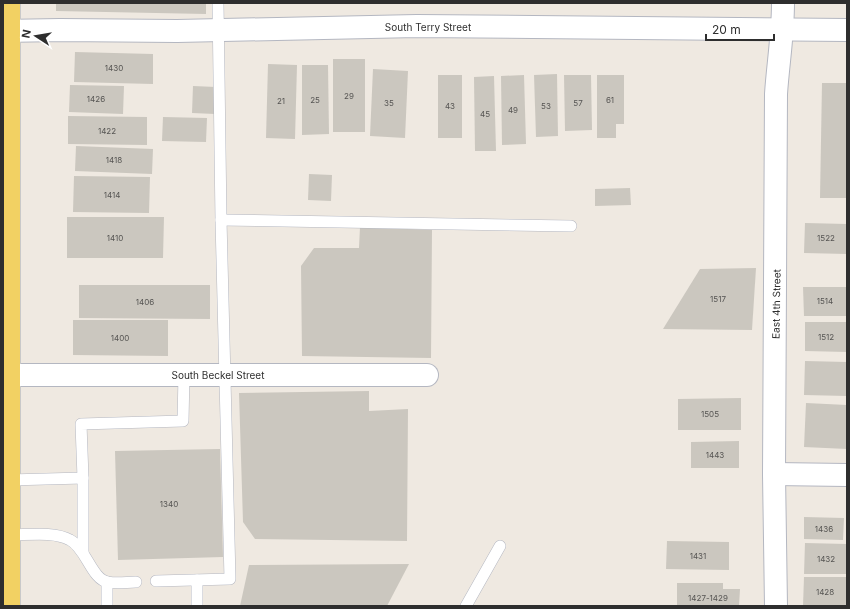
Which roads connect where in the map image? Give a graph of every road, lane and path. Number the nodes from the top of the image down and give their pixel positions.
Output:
1 (9, 3) edge
2 (218, 3) edge
3 (783, 3) edge
4 (783, 29) junction
5 (219, 30) junction
6 (847, 30) edge
7 (6, 31) edge
8 (221, 220) junction
9 (571, 226) dead end
10 (226, 374) junction
11 (6, 375) edge
12 (184, 375) junction
13 (427, 375) dead end
14 (774, 474) junction
15 (847, 475) edge
16 (82, 478) junction
17 (9, 480) junction
18 (10, 535) junction
19 (500, 546) dead end
20 (83, 552) junction
21 (197, 580) junction
22 (156, 581) dead end
23 (107, 582) junction
24 (136, 582) dead end
25 (9, 606) edge
26 (107, 606) edge
27 (197, 606) edge
28 (466, 606) edge
29 (776, 606) edge

1 - 7 main road
2 - 5 lane
3 - 4 street, East 4th Street
4 - 5 street, South Terry Street
4 - 6 street, South Terry Street
4 - 14 street, East 4th Street
5 - 7 street, South Terry Street
5 - 8 lane
7 - 11 main road
8 - 9 lane
8 - 10 lane
10 - 12 street, South Beckel Street
10 - 13 street, South Beckel Street
10 - 21 lane
11 - 12 street, South Beckel Street
11 - 17 main road
12 - 16 lane
14 - 15 street
14 - 29 street, East 4th Street
16 - 17 lane
16 - 20 lane
17 - 18 main road
18 - 20 lane
18 - 25 main road
19 - 28 lane
20 - 23 lane
21 - 22 lane
21 - 27 lane
23 - 24 lane
23 - 26 lane

